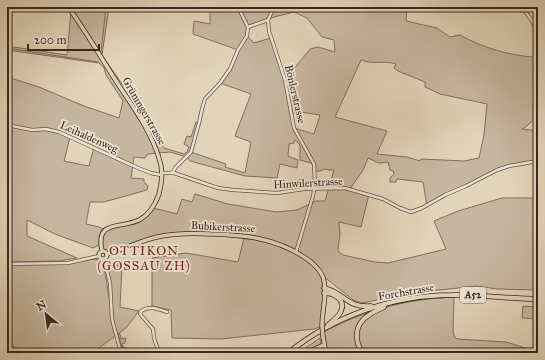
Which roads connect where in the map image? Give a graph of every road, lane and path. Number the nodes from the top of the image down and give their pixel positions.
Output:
1 (68, 7) edge
2 (238, 7) edge
3 (274, 7) edge
4 (522, 7) edge
5 (268, 20) junction
6 (248, 27) junction
7 (538, 34) edge
8 (7, 125) edge
9 (538, 161) edge
10 (172, 173) junction
11 (162, 174) junction
12 (314, 190) junction
13 (102, 251) junction
14 (296, 252) junction
15 (107, 254) junction
16 (99, 256) junction
17 (104, 259) junction
18 (7, 264) edge
19 (324, 291) junction
20 (538, 300) edge
21 (378, 306) junction
22 (384, 307) junction
23 (167, 312) dead end
24 (318, 332) junction
25 (7, 345) edge
26 (324, 345) junction
27 (24, 353) edge
28 (120, 353) edge
29 (159, 353) edge
30 (288, 353) edge
31 (292, 353) edge
32 (307, 353) edge
33 (326, 353) edge
34 (361, 353) edge

1 - 11 main road, Grüningerstrasse
2 - 6 street
3 - 5 street
4 - 7 street
5 - 6 street
5 - 12 street, Bönlerstrasse
6 - 10 street
8 - 11 street, Leihaldenweg
9 - 12 street, Hinwilerstrasse
10 - 11 street, Hinwilerstrasse
10 - 12 street, Hinwilerstrasse
11 - 13 main road, Grüningerstrasse
12 - 14 street, Bönlerstrasse
13 - 15 main road
13 - 16 main road
14 - 15 main road, Bubikerstrasse
14 - 19 main road, Bubikerstrasse
15 - 17 main road
16 - 17 main road
16 - 18 street
17 - 28 street
19 - 21 highway
19 - 24 highway
19 - 26 main road, Bubikerstrasse, bridge
20 - 21 highway, Forchstrasse / A52
20 - 22 highway, Forchstrasse / A52
21 - 24 highway, Forchstrasse / A52
22 - 31 highway, Forchstrasse / A52
22 - 34 highway
23 - 29 street
24 - 30 highway, Forchstrasse / A52
25 - 27 street
26 - 32 highway
26 - 33 main road, Bubikerstrasse

